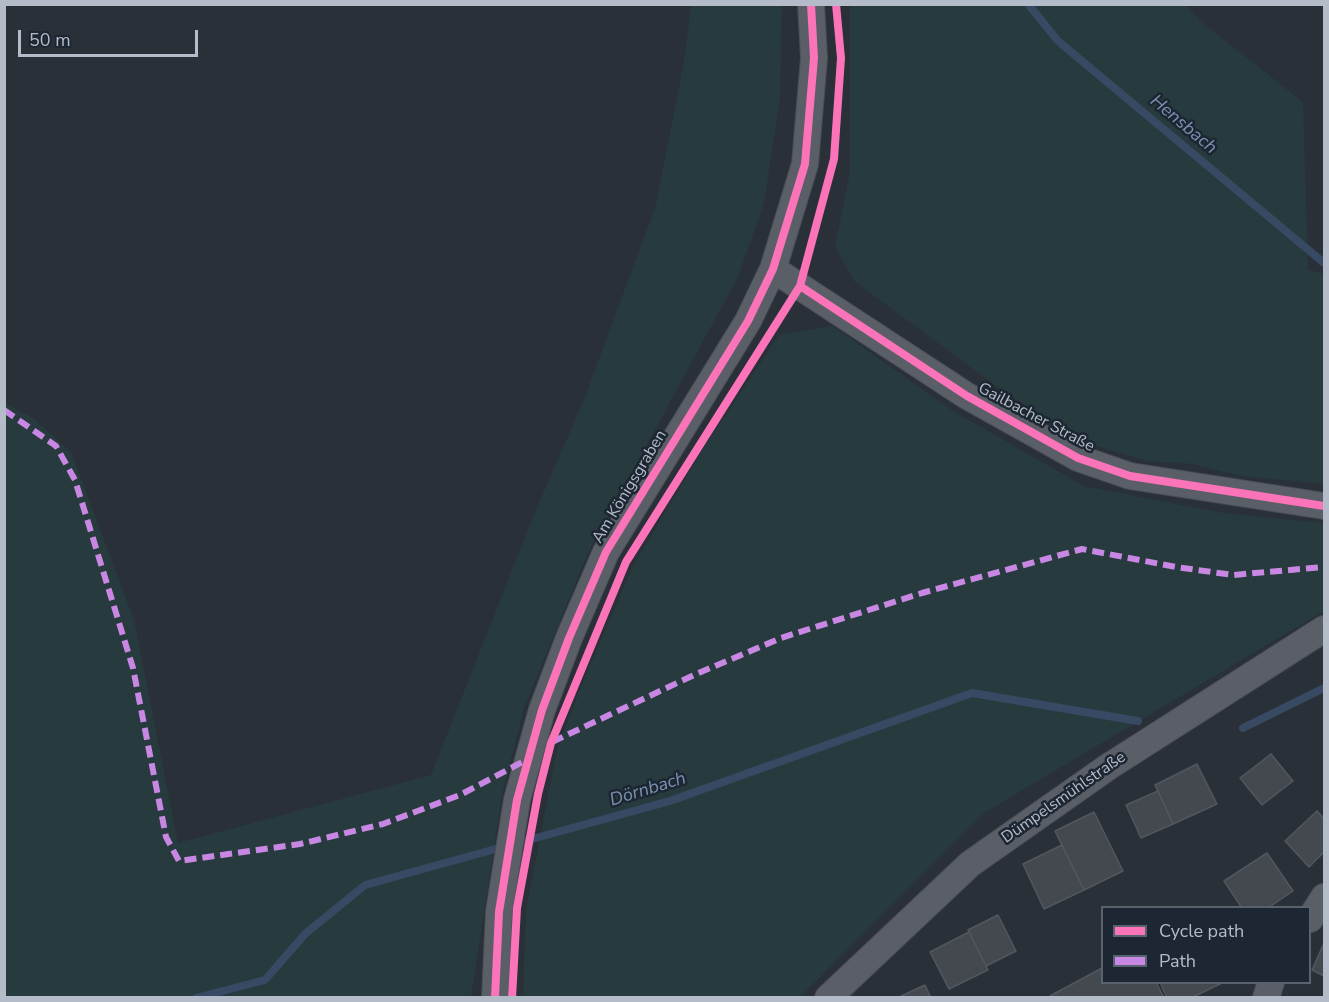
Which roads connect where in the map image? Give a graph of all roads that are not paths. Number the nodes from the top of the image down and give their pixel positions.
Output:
1 (811, 4) edge
2 (773, 268) junction
3 (1324, 506) edge
4 (1324, 629) edge
5 (1324, 897) edge
6 (1311, 917) edge
7 (495, 998) edge
8 (828, 998) edge

1 - 2 street, Am Königsgraben
2 - 3 street, Gailbacher Straße
2 - 7 street, Am Königsgraben
4 - 8 street, Dümpelsmühlstraße
5 - 6 street

